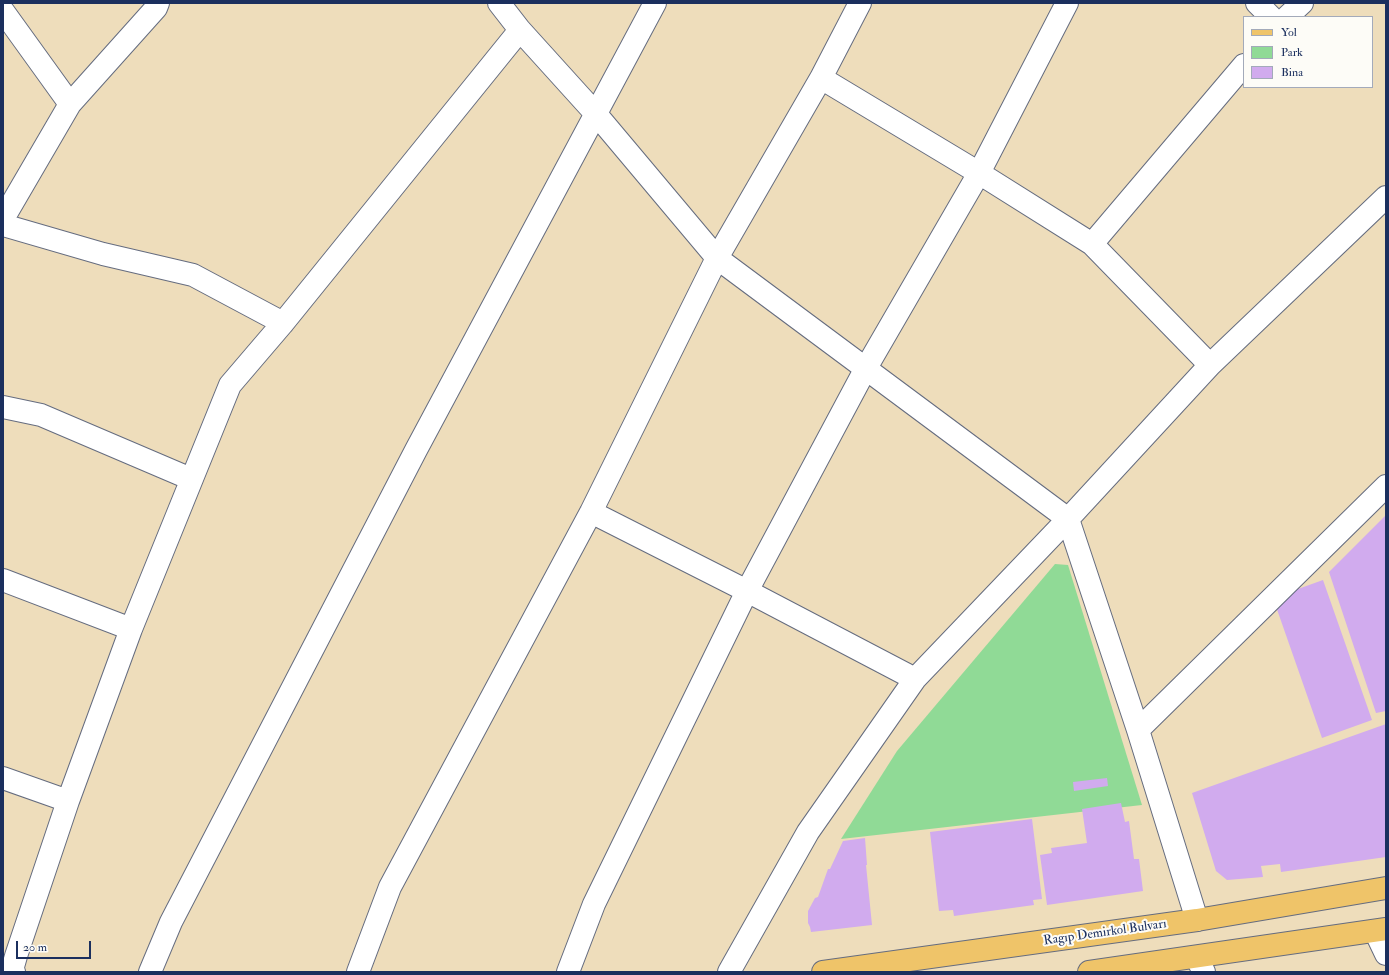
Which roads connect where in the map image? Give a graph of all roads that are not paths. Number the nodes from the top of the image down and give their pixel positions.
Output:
1 (158, 3) edge
2 (499, 3) edge
3 (655, 3) edge
4 (860, 3) edge
5 (1067, 3) edge
6 (1257, 3) edge
7 (1302, 3) edge
8 (3, 11) edge
9 (1270, 16) edge
10 (1288, 16) edge
11 (520, 30) junction
12 (1243, 66) edge
13 (821, 78) junction
14 (70, 104) junction
15 (596, 114) junction
16 (980, 173) junction
17 (1386, 196) edge
18 (3, 219) edge
19 (3, 225) edge
20 (1092, 244) junction
21 (717, 258) junction
22 (282, 323) junction
23 (1210, 366) junction
24 (866, 368) junction
25 (3, 407) edge
26 (191, 479) junction
27 (1386, 486) edge
28 (591, 512) junction
29 (1068, 519) junction
30 (3, 580) edge
31 (747, 591) junction
32 (130, 628) junction
33 (915, 680) junction
34 (1138, 730) junction
35 (3, 778) edge
36 (68, 801) junction
37 (1386, 888) edge
38 (1197, 920) junction
39 (1381, 930) edge
40 (1386, 954) edge
41 (1200, 964) edge
42 (14, 972) edge
43 (150, 972) edge
44 (358, 972) edge
45 (568, 972) edge
46 (729, 972) edge
47 (824, 972) edge
48 (1089, 972) edge

1 - 14 street
2 - 11 street
3 - 15 street
4 - 13 street
5 - 16 street
6 - 9 street
7 - 10 street
8 - 14 street
11 - 15 street
11 - 22 street
12 - 20 street
13 - 16 street
13 - 21 street
14 - 18 street
15 - 21 street
15 - 43 street
16 - 20 street
16 - 24 street
17 - 23 street
19 - 22 street
20 - 23 street
21 - 24 street
21 - 28 street
22 - 26 street
23 - 29 street
24 - 29 street
24 - 31 street
25 - 26 street
26 - 32 street
27 - 34 street
28 - 31 street
28 - 44 street
29 - 33 street
29 - 34 street
30 - 32 street
31 - 33 street
31 - 45 street
32 - 36 street
33 - 46 street
34 - 38 street
35 - 36 street
36 - 42 street
37 - 38 main road, Ragıp Demirkol Bulvarı
38 - 47 main road, Ragıp Demirkol Bulvarı
39 - 40 street
39 - 41 main road
41 - 48 main road

